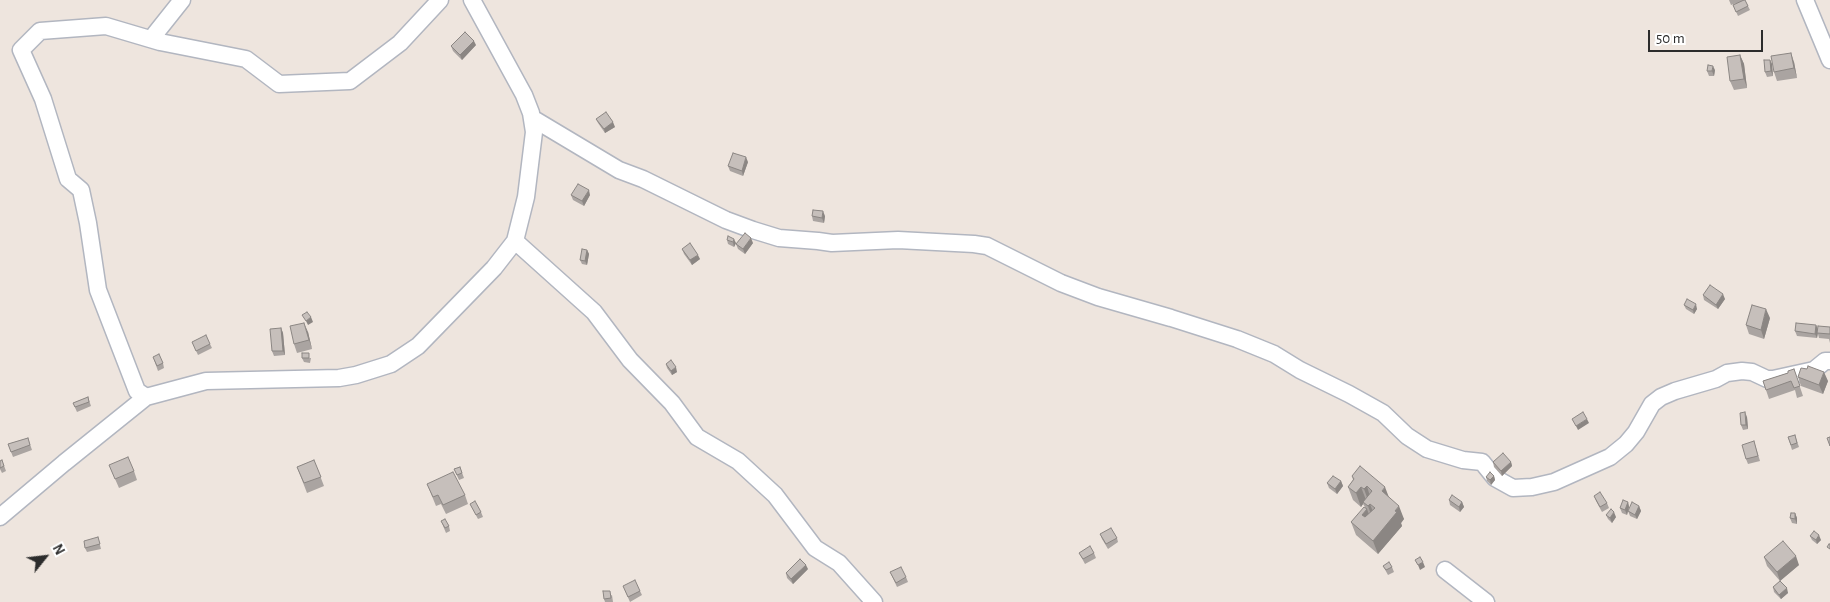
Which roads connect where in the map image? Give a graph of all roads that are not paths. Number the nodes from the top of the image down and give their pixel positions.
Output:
1 (182, 0) edge
2 (440, 0) edge
3 (472, 0) edge
4 (1805, 0) edge
5 (160, 42) junction
6 (1830, 60) edge
7 (532, 118) junction
8 (515, 240) junction
9 (1830, 361) edge
10 (146, 397) junction
11 (0, 517) edge
12 (1445, 570) dead end
13 (874, 602) edge
14 (1486, 602) edge

1 - 5 street
2 - 5 street
3 - 7 street
4 - 6 street
5 - 10 street
7 - 8 street
7 - 9 street
8 - 10 street
8 - 13 street
10 - 11 street
12 - 14 street

